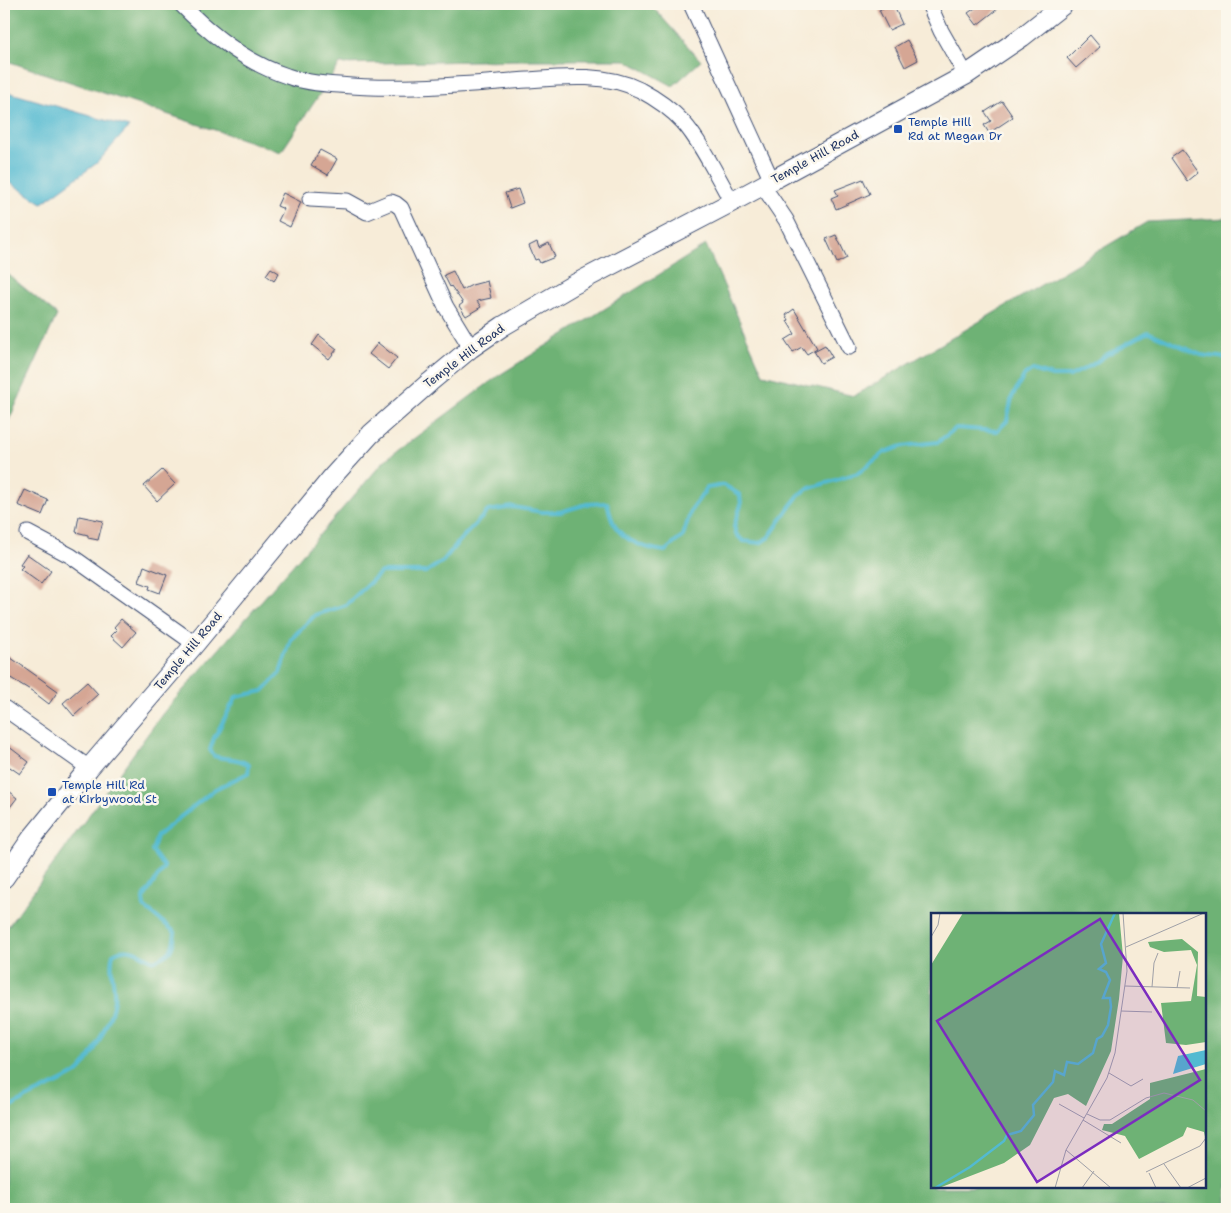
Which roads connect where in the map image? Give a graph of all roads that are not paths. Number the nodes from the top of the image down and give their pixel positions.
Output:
1 (182, 4) edge
2 (691, 4) edge
3 (929, 4) edge
4 (1064, 4) edge
5 (966, 75) junction
6 (767, 184) junction
7 (310, 199) dead end
8 (732, 202) junction
9 (849, 347) dead end
10 (471, 348) junction
11 (28, 533) dead end
12 (195, 644) junction
13 (4, 708) edge
14 (89, 768) junction
15 (4, 878) edge

1 - 8 street
2 - 6 street
3 - 5 street
4 - 5 main road, Temple Hill Road
5 - 6 main road, Temple Hill Road
6 - 8 main road, Temple Hill Road
6 - 9 street
7 - 10 street
8 - 10 main road, Temple Hill Road
10 - 12 main road, Temple Hill Road
11 - 12 street
12 - 14 main road, Temple Hill Road
13 - 14 street
14 - 15 main road, Temple Hill Road

